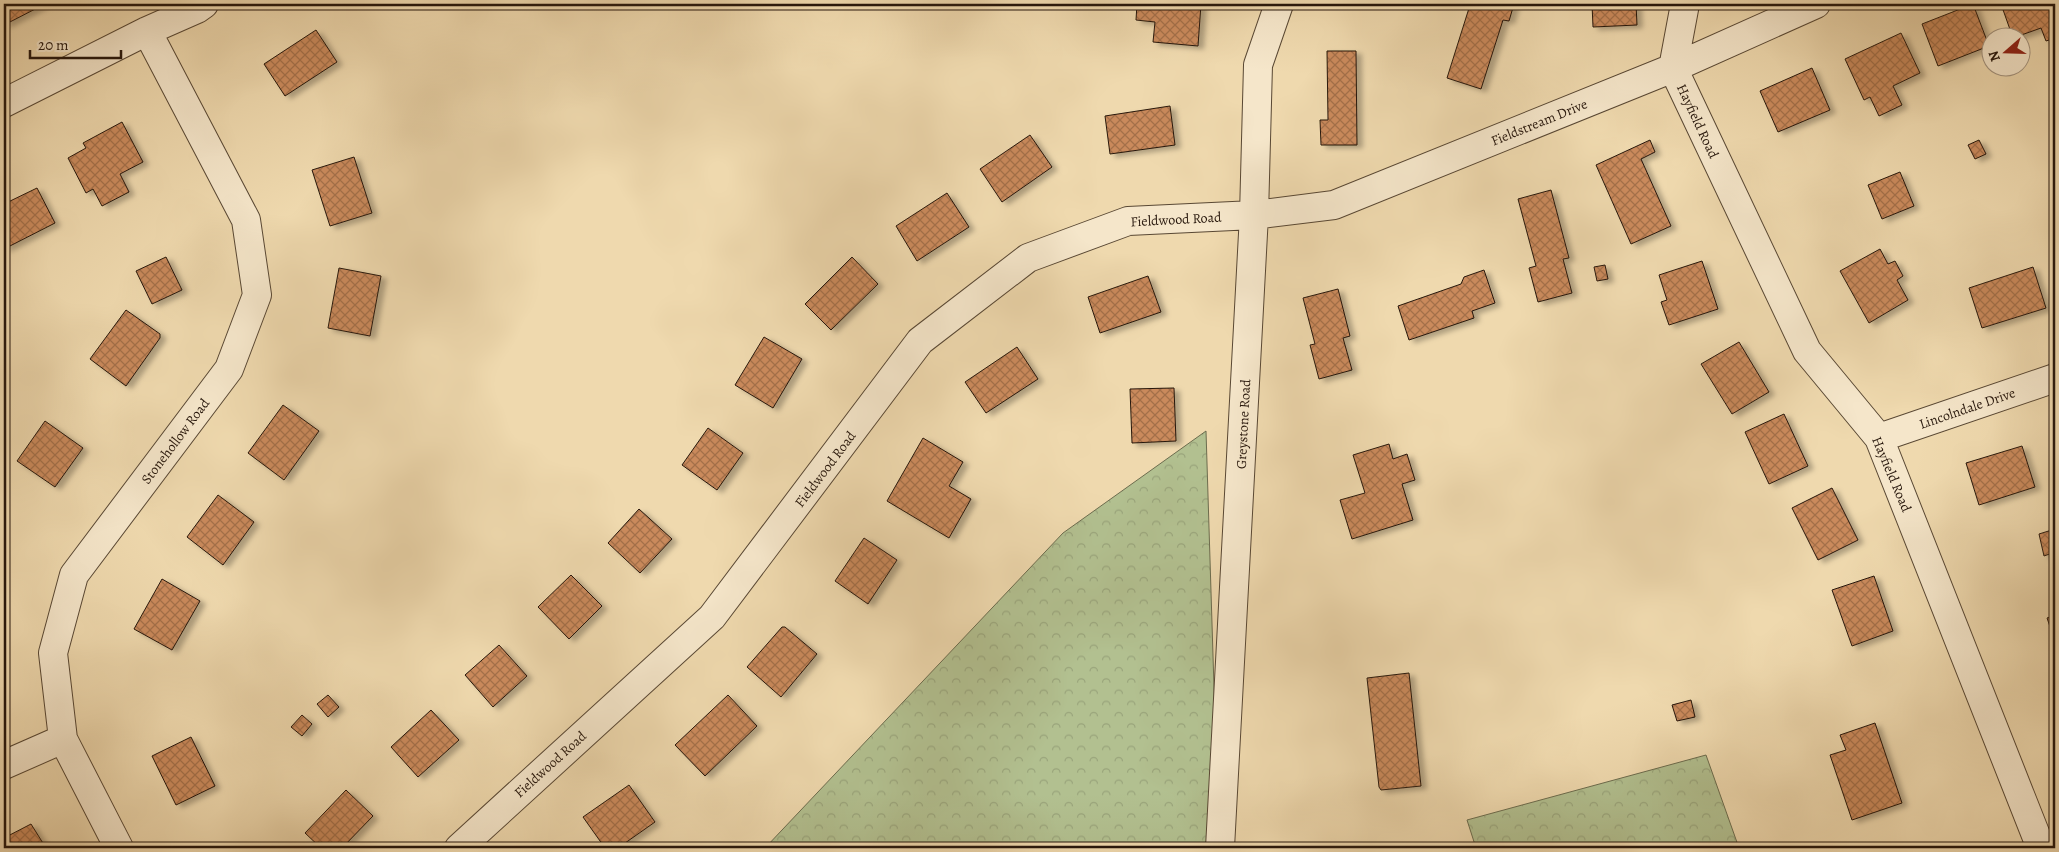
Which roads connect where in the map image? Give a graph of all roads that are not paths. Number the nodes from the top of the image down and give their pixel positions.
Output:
1 (204, 4) edge
2 (1279, 4) edge
3 (1685, 4) edge
4 (1816, 4) edge
5 (147, 31) junction
6 (1674, 68) junction
7 (4, 103) edge
8 (1254, 215) junction
9 (2055, 378) edge
10 (1879, 438) junction
11 (63, 739) junction
12 (4, 765) edge
13 (119, 848) edge
14 (460, 848) edge
15 (1220, 848) edge
16 (2041, 848) edge

1 - 5 street
2 - 8 street, Greystone Road
3 - 6 street
4 - 6 street, Fieldstream Drive
5 - 7 street
5 - 11 street, Stonehollow Road
6 - 8 street, Fieldstream Drive
6 - 10 street, Hayfield Road
8 - 14 street, Fieldwood Road
8 - 15 street, Greystone Road
9 - 10 street, Lincolndale Drive
10 - 16 street, Hayfield Road
11 - 12 street
11 - 13 street, Stonehollow Road

